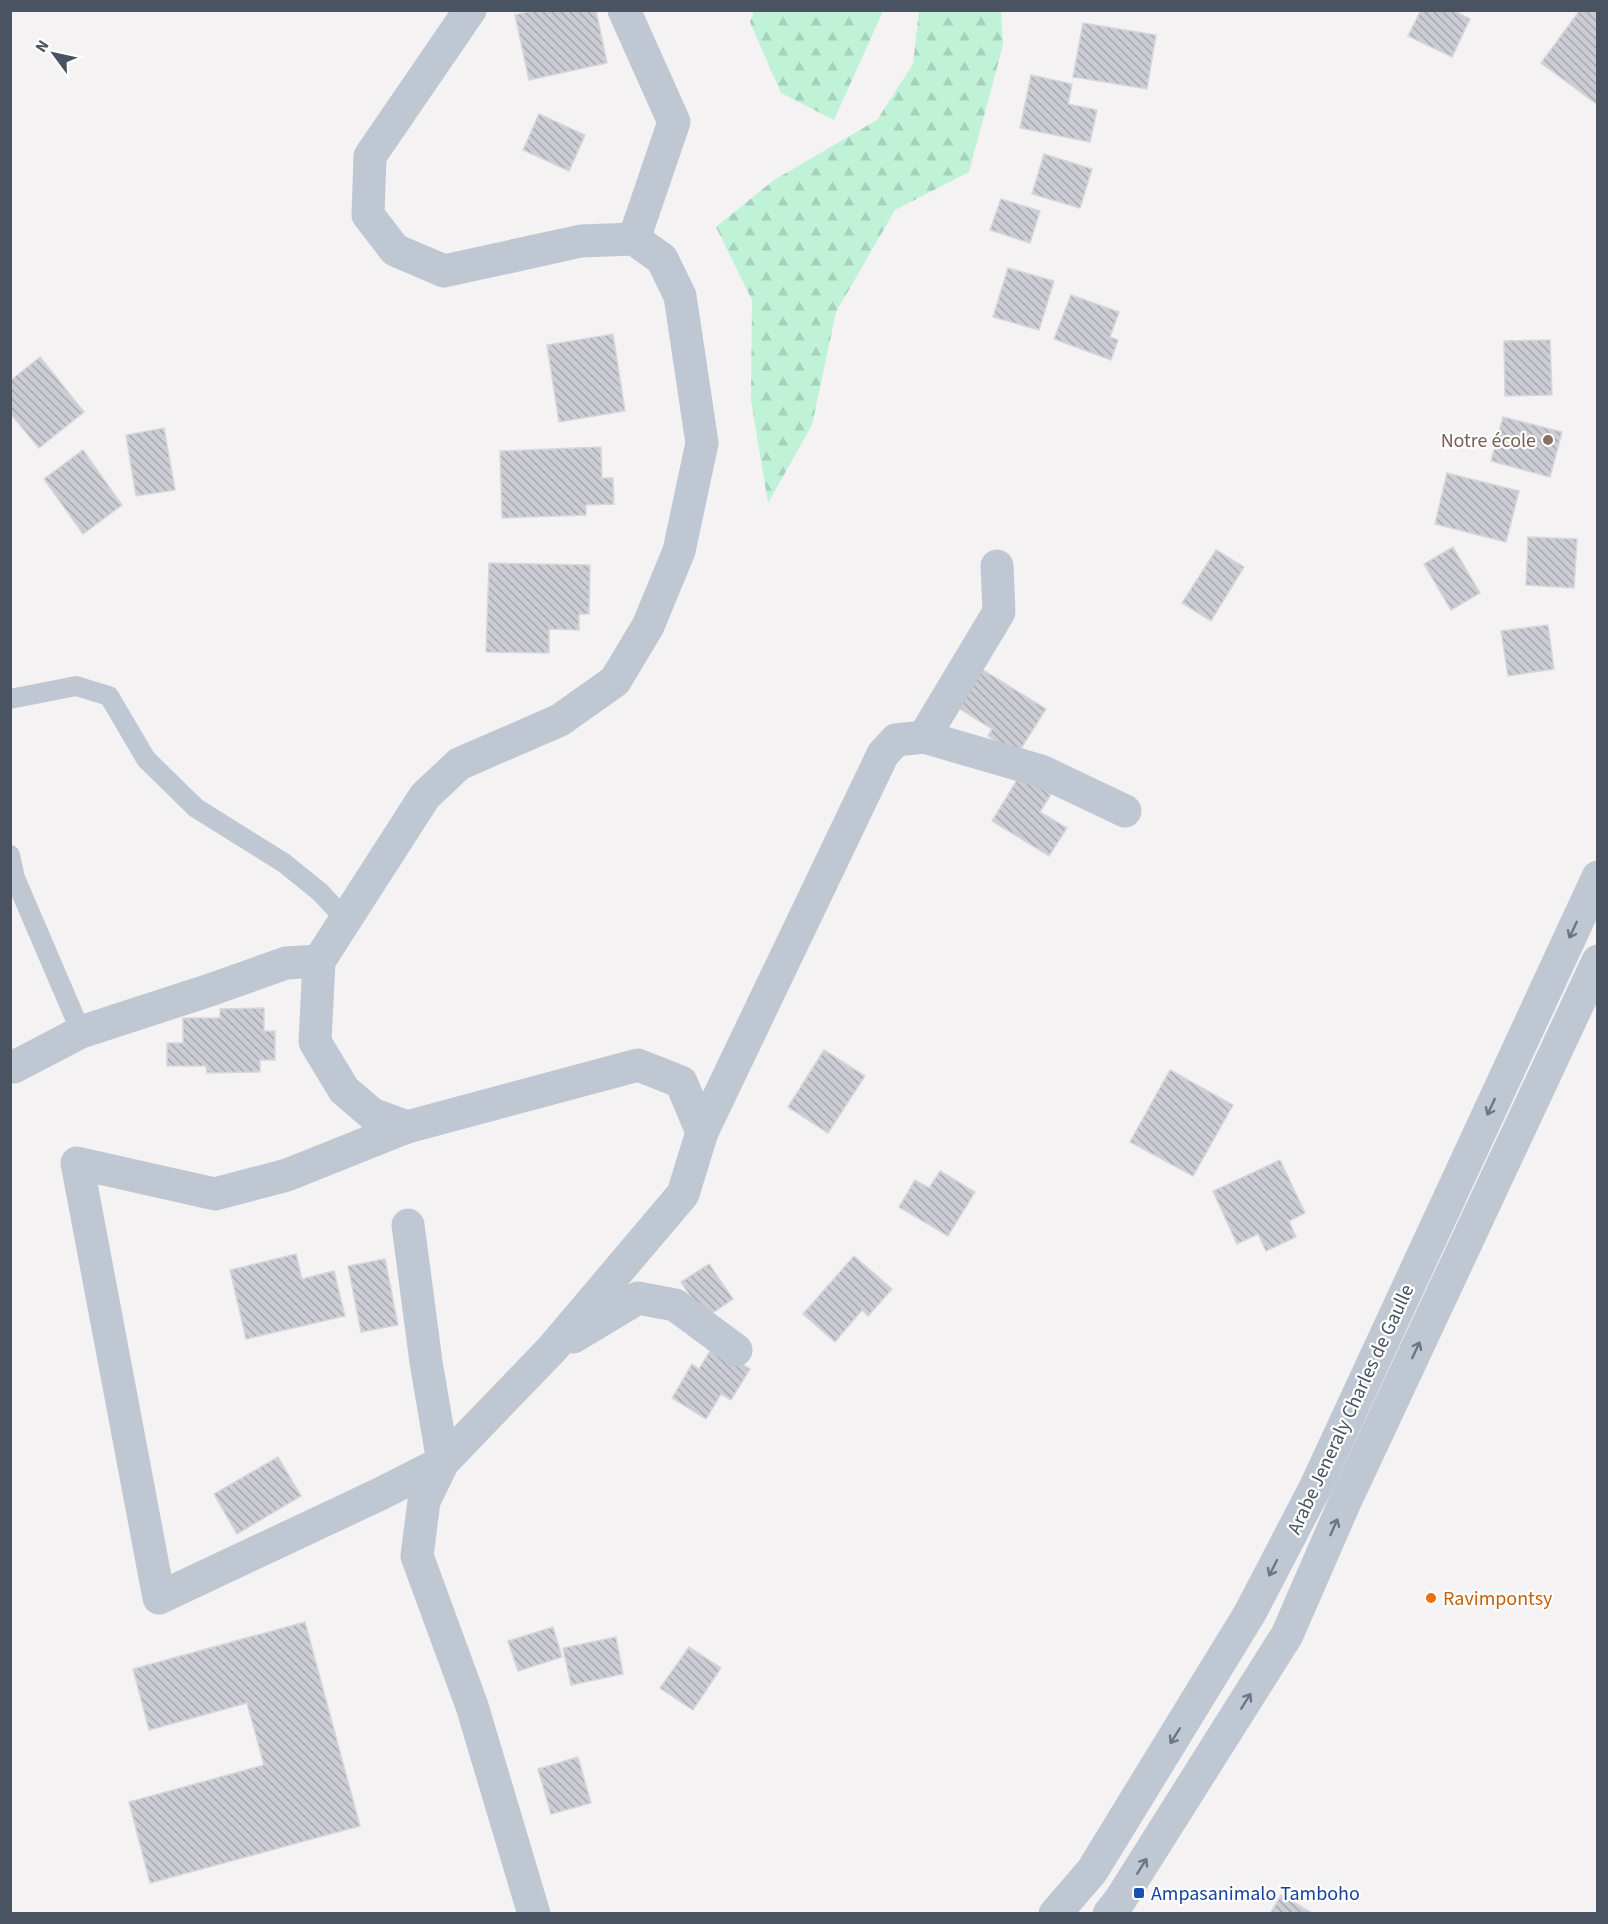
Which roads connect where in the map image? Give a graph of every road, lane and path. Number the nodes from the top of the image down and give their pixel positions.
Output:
1 (471, 10) edge
2 (624, 10) edge
3 (634, 239) junction
4 (997, 566) dead end
5 (10, 699) edge
6 (924, 737) junction
7 (1125, 811) dead end
8 (10, 855) edge
9 (1598, 877) edge
10 (345, 920) junction
11 (320, 961) junction
12 (1598, 961) edge
13 (81, 1032) junction
14 (10, 1065) edge
15 (407, 1127) junction
16 (702, 1132) junction
17 (408, 1225) dead end
18 (550, 1350) junction
19 (736, 1350) dead end
20 (443, 1462) junction
21 (534, 1914) edge
22 (1055, 1914) edge
23 (1108, 1914) edge

1 - 3 street
2 - 3 street
3 - 10 street
4 - 6 street
5 - 10 lane
6 - 7 street
6 - 16 street
8 - 13 lane
9 -> 22 street, Arabe Jeneraly Charles de Gaulle
10 - 11 street
11 - 13 street
11 - 15 street
23 -> 12 street, Arabe Jeneraly Charles de Gaulle
13 - 14 street
15 - 16 street
15 - 20 street
16 - 18 street
17 - 20 street
18 - 19 street
18 - 20 street
20 - 21 street

